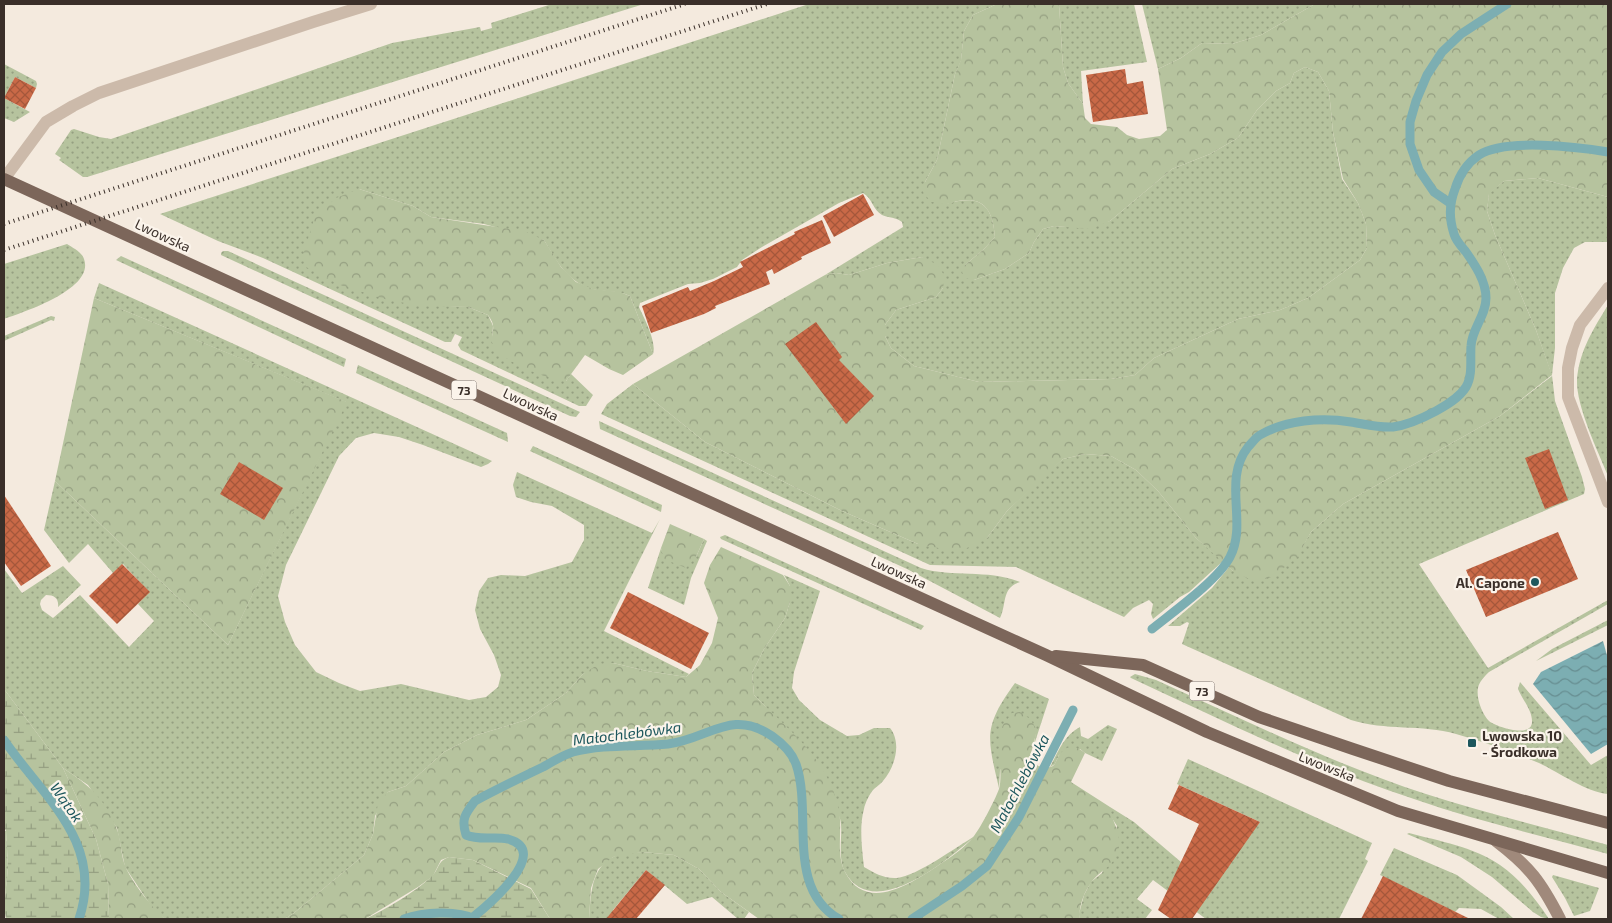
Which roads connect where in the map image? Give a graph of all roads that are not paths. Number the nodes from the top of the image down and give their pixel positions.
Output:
1 (371, 4) edge
2 (4, 179) edge
3 (1608, 288) edge
4 (1608, 502) edge
5 (1046, 655) junction
6 (1608, 823) edge
7 (1496, 841) junction
8 (1608, 873) edge
9 (1560, 919) edge

1 - 2 street
2 - 5 main road, Lwowska / 73
3 - 4 street
5 - 6 main road, Lwowska / 73
5 - 7 main road, Lwowska / 73
7 - 8 main road, Lwowska / 73
7 - 9 street

